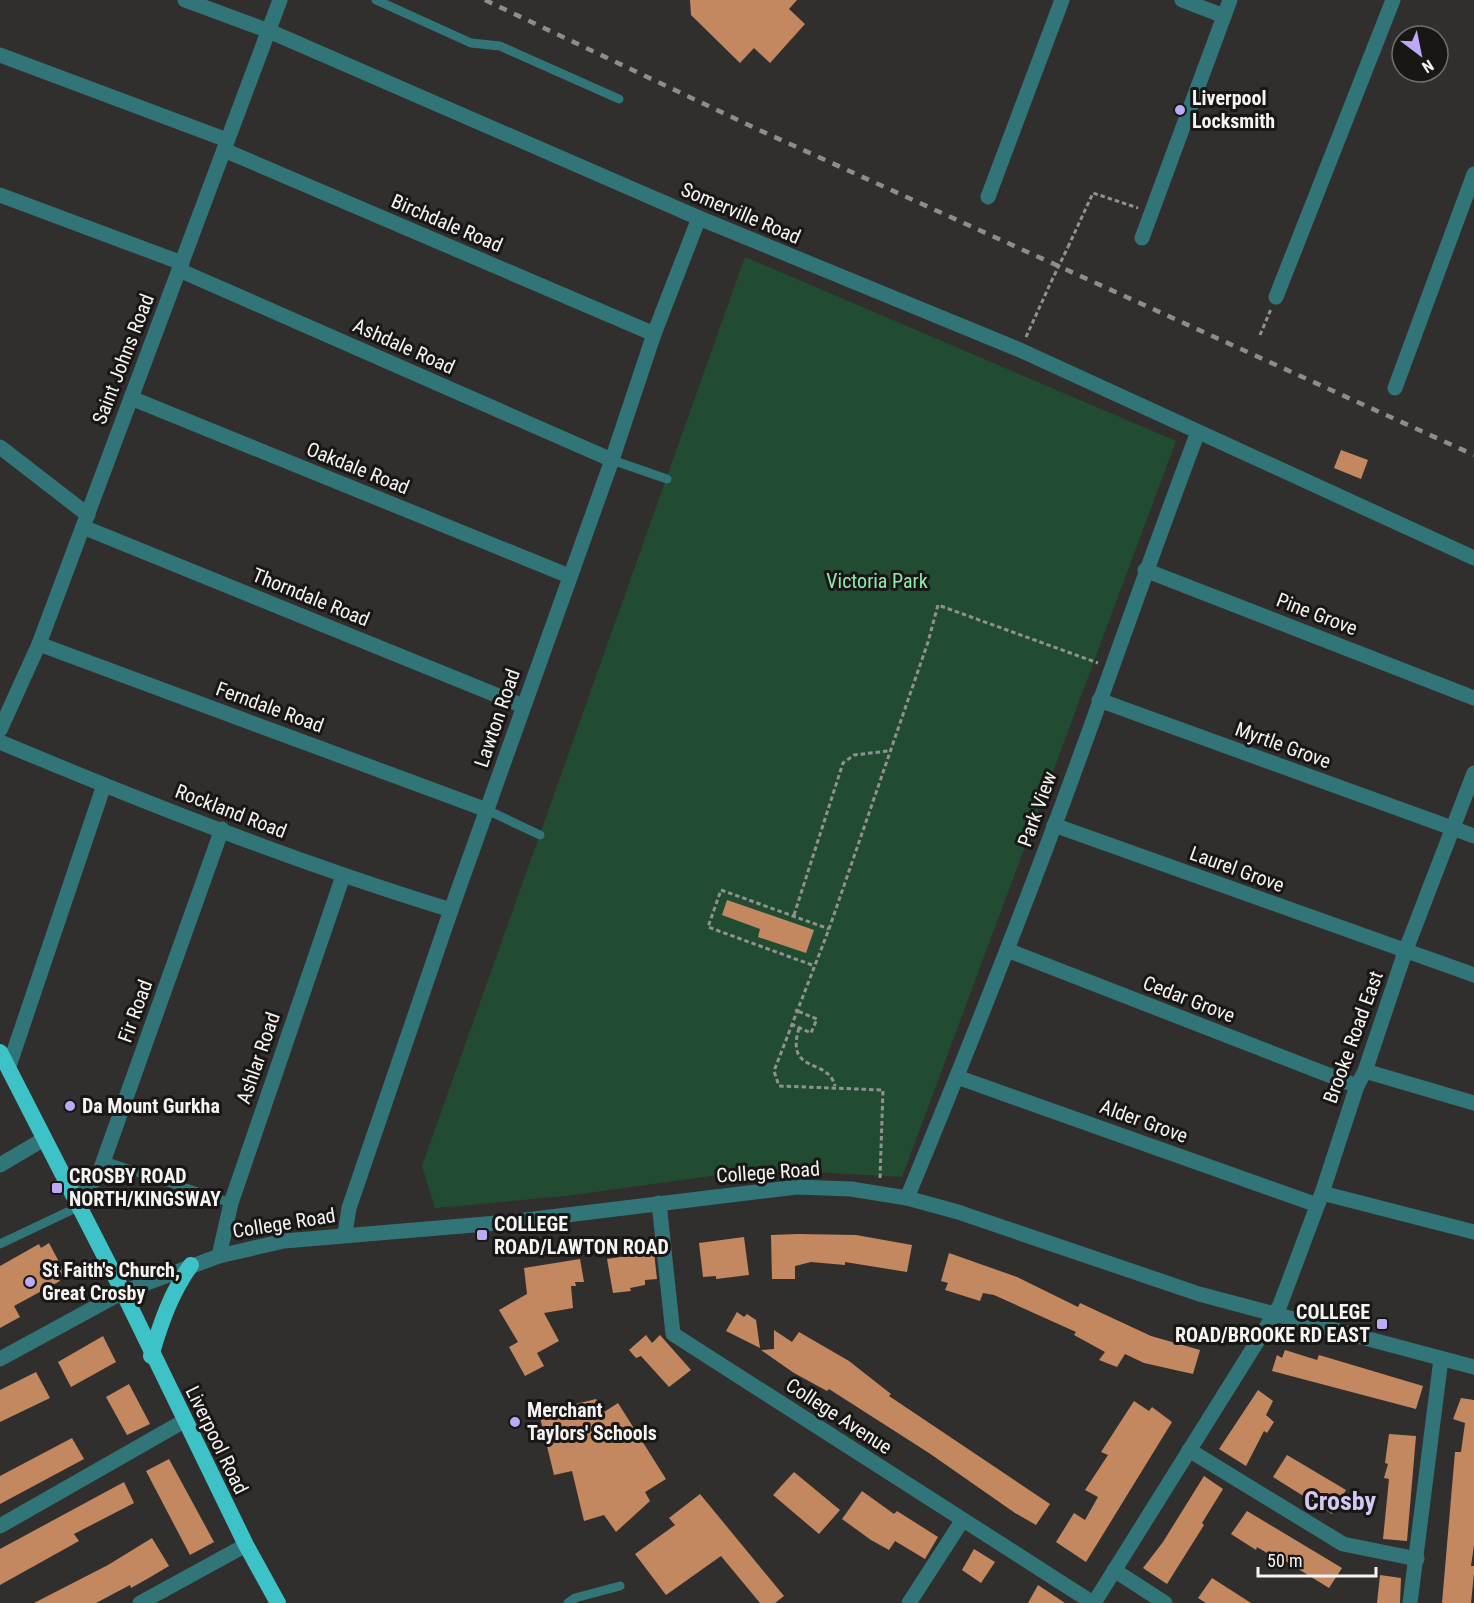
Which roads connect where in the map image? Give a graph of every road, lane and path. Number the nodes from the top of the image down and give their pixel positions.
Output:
1 (185, 0) edge
2 (280, 0) edge
3 (376, 0) edge
4 (1062, 0) edge
5 (1182, 0) edge
6 (1230, 0) edge
7 (1393, 0) edge
8 (1224, 16) junction
9 (269, 31) junction
10 (0, 55) edge
11 (618, 99) dead end
12 (226, 145) junction
13 (1474, 174) edge
14 (0, 195) edge
15 (988, 197) dead end
16 (1151, 212) junction
17 (699, 219) junction
18 (1142, 238) dead end
19 (180, 266) junction
20 (1276, 297) joint
21 (654, 334) junction
22 (1260, 335) dead end
23 (1020, 350) junction
24 (1395, 388) dead end
25 (131, 398) junction
26 (1198, 432) junction
27 (0, 447) edge
28 (612, 460) junction
29 (667, 479) dead end
30 (86, 521) junction
31 (1474, 558) edge
32 (1145, 570) junction
33 (569, 576) junction
34 (39, 644) junction
35 (1110, 669) junction
36 (1474, 698) edge
37 (1099, 700) junction
38 (523, 706) junction
39 (0, 730) edge
40 (0, 742) edge
41 (888, 751) junction
42 (1474, 773) edge
43 (104, 785) junction
44 (487, 810) junction
45 (1054, 825) junction
46 (222, 829) junction
47 (1453, 829) junction
48 (540, 834) dead end
49 (1474, 836) edge
50 (343, 876) junction
51 (451, 910) junction
52 (794, 915) junction
53 (829, 929) junction
54 (1007, 950) junction
55 (1405, 952) junction
56 (813, 965) junction
57 (1474, 975) edge
58 (795, 1010) junction
59 (791, 1023) junction
60 (800, 1028) junction
61 (4, 1059) edge
62 (1365, 1071) junction
63 (957, 1077) junction
64 (835, 1086) junction
65 (1357, 1086) junction
66 (1474, 1103) edge
67 (44, 1139) junction
68 (104, 1161) junction
69 (0, 1165) edge
70 (880, 1192) junction
71 (908, 1198) junction
72 (1319, 1199) junction
73 (75, 1201) junction
74 (231, 1203) junction
75 (659, 1203) junction
76 (1474, 1232) edge
77 (345, 1234) junction
78 (0, 1245) edge
79 (219, 1256) junction
80 (191, 1265) junction
81 (123, 1292) junction
82 (1273, 1314) junction
83 (151, 1356) junction
84 (0, 1359) edge
85 (1441, 1359) junction
86 (1474, 1367) edge
87 (184, 1421) junction
88 (1189, 1450) junction
89 (962, 1521) junction
90 (0, 1526) edge
91 (246, 1545) junction
92 (1417, 1559) junction
93 (1114, 1570) junction
94 (620, 1586) dead end
95 (140, 1603) edge
96 (278, 1603) edge
97 (568, 1603) edge
98 (909, 1603) edge
99 (1093, 1603) edge
100 (1165, 1603) edge
101 (1410, 1603) edge

1 - 9 street, Somerville Road
2 - 9 street, Saint Johns Road
3 - 11 lane
4 - 15 street
5 - 8 street
6 - 8 street
7 - 20 street
8 - 16 street
9 - 12 street, Saint Johns Road
9 - 17 street, Somerville Road
10 - 12 street, Birchdale Road
12 - 19 street, Saint Johns Road
12 - 21 street, Birchdale Road
13 - 24 street
14 - 19 street, Ashdale Road
16 - 18 street
16 - 23 path, bridge
17 - 21 street, Lawton Road
17 - 23 street, Somerville Road
19 - 25 street, Saint Johns Road
19 - 28 street, Ashdale Road
20 - 22 path
21 - 28 street, Lawton Road
23 - 26 street, Somerville Road
25 - 30 street, Saint Johns Road
25 - 33 street, Oakdale Road
26 - 31 street, Somerville Road
26 - 32 street, Park View
27 - 30 street, Thorndale Road
28 - 29 lane
28 - 33 street, Lawton Road
30 - 34 street, Saint Johns Road
30 - 38 street, Thorndale Road
32 - 35 street, Park View
32 - 36 street, Pine Grove
33 - 38 street, Lawton Road
34 - 39 street, Saint Johns Road
34 - 44 street, Ferndale Road
35 - 37 street, Park View
35 - 41 path
37 - 45 street, Park View
37 - 47 street, Myrtle Grove
38 - 44 street, Lawton Road
40 - 43 street, Rockland Road
41 - 52 path
41 - 53 path
42 - 47 street, Brooke Road East
43 - 46 street, Rockland Road
43 - 61 street
44 - 48 lane
44 - 51 street, Lawton Road
45 - 54 street, Park View
45 - 55 street, Laurel Grove
46 - 50 street, Rockland Road
46 - 68 street, Fir Road
47 - 49 street, Myrtle Grove
47 - 55 street, Brooke Road East
50 - 51 street, Rockland Road
50 - 74 street, Ashlar Road
51 - 77 street, Lawton Road
52 - 53 path
52 - 56 path
53 - 56 path
54 - 63 street, Park View
54 - 65 street, Cedar Grove
55 - 57 street, Laurel Grove
55 - 62 street, Brooke Road East
56 - 58 path
58 - 59 path
58 - 60 path
59 - 60 path
59 - 64 path
60 - 64 path
61 - 67 highway, Liverpool Road
62 - 65 street, Brooke Road East
62 - 66 street
63 - 71 street, Park View
63 - 72 street, Alder Grove
64 - 70 path
65 - 72 street, Brooke Road East
67 - 69 street
67 - 73 highway, Liverpool Road
68 - 73 street, Fir Road
68 - 74 lane
70 - 71 street, College Road
70 - 75 street, College Road
71 - 82 street, College Road
72 - 76 street, Alder Grove
72 - 82 street, Brooke Road East
73 - 78 lane
73 - 81 highway, Liverpool Road
74 - 79 street, Ashlar Road
75 - 77 street, College Road
75 - 89 street, College Avenue
77 - 79 street, College Road
79 - 80 street, College Road
80 - 81 street, College Road
80 - 83 highway
81 - 83 highway, Liverpool Road
81 - 84 street, College Road
82 - 85 street, College Road
82 - 88 street, Brooke Road East
83 - 87 highway, Liverpool Road
85 - 86 street, College Road
85 - 92 street
87 - 90 street
87 - 91 highway, Liverpool Road
88 - 92 street
88 - 93 street, Brooke Road East
89 - 98 street
89 - 99 street, College Avenue
91 - 95 street
91 - 96 highway, Liverpool Road
92 - 101 street
93 - 99 street, Brooke Road East
93 - 100 street
94 - 97 lane

